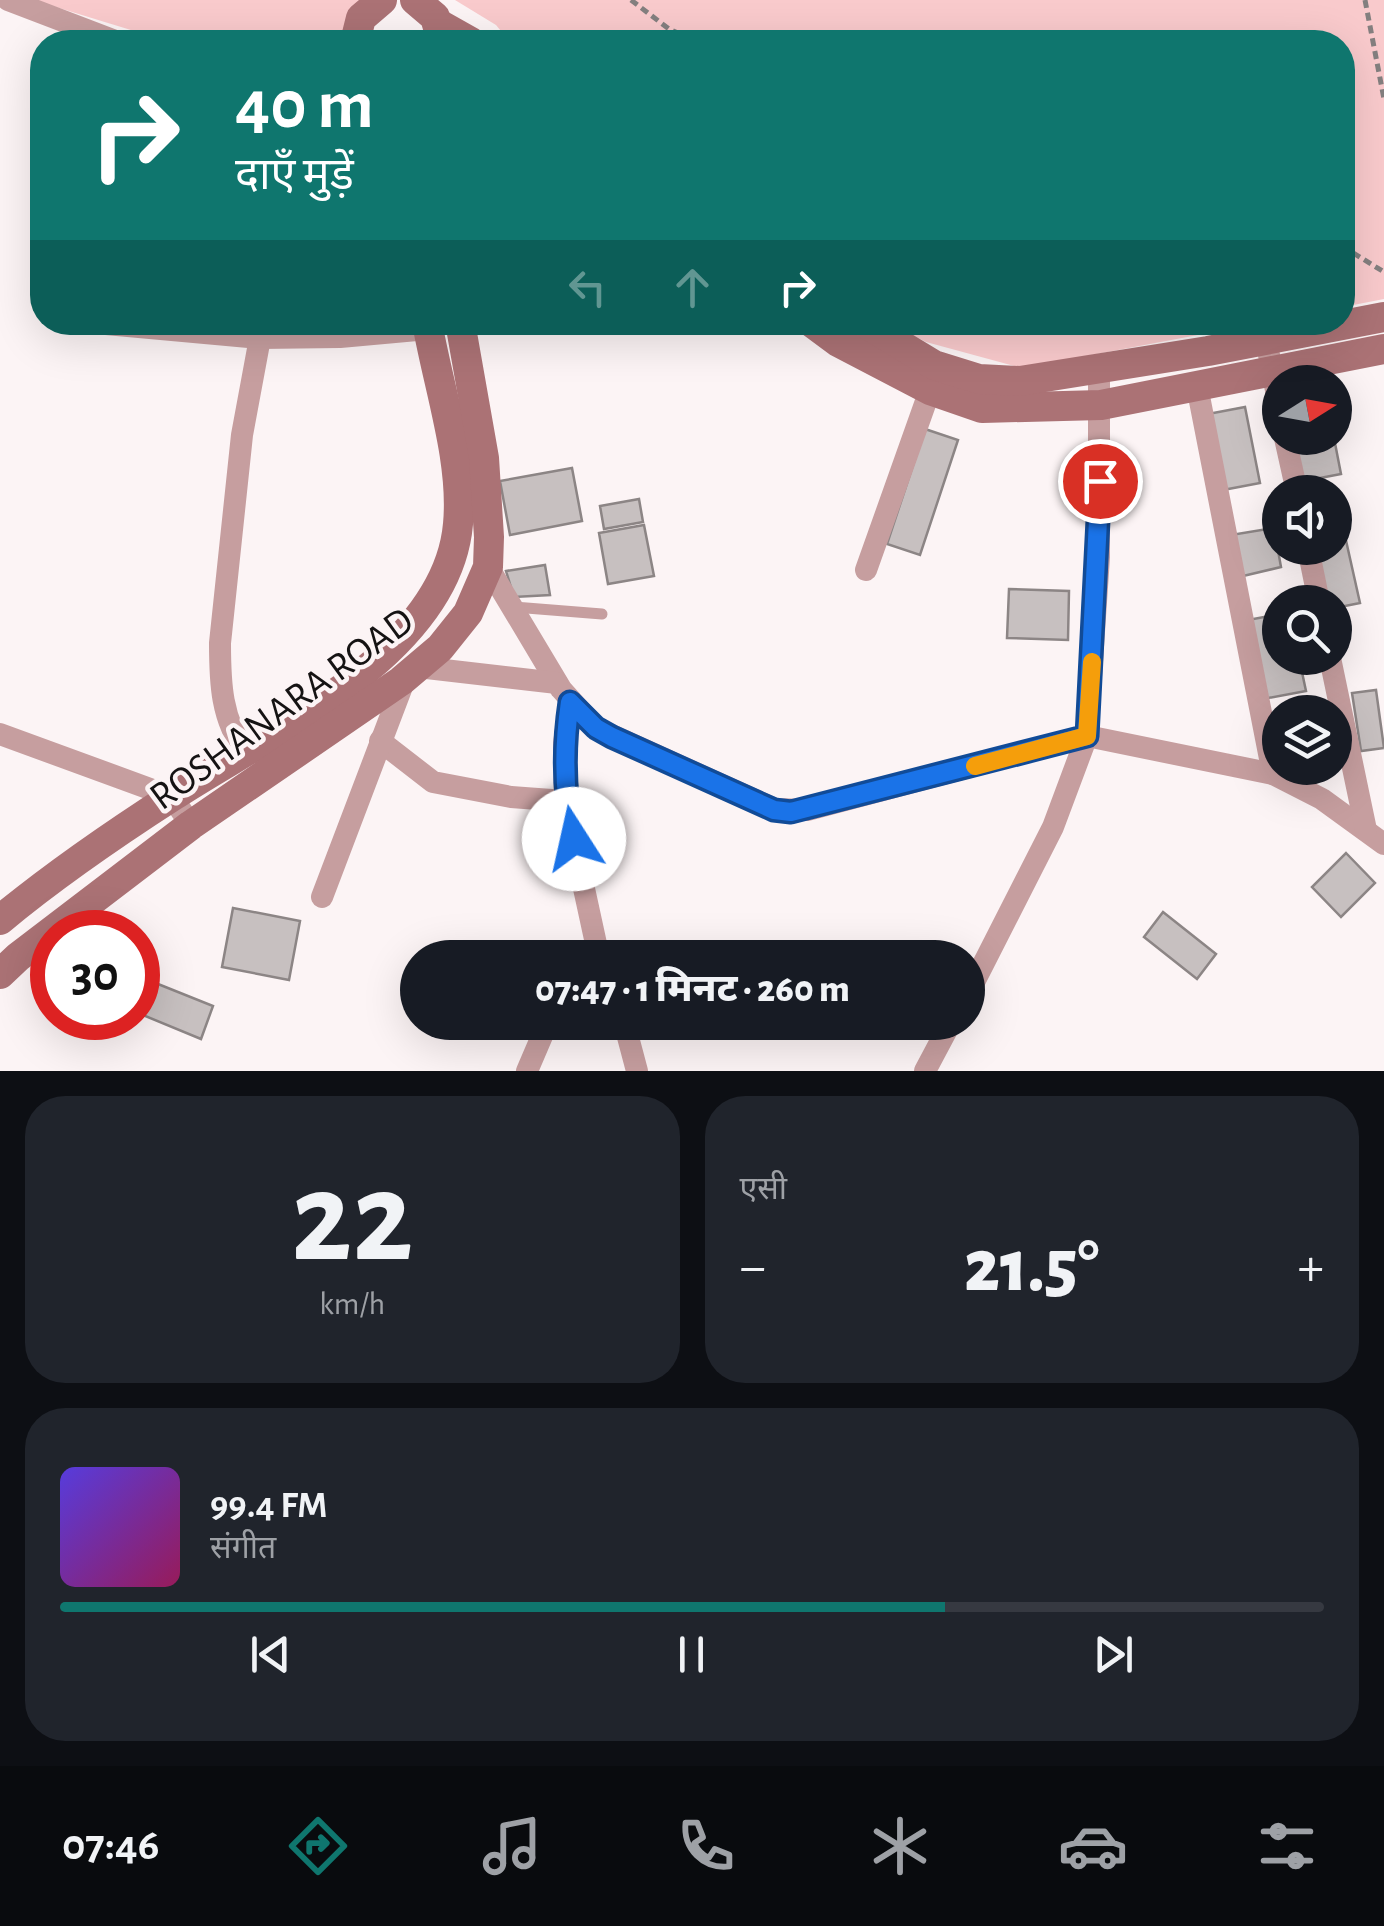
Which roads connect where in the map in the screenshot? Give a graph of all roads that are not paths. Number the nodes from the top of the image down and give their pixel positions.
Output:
1 (8, 0) edge
2 (382, 0) edge
3 (415, 0) edge
4 (87, 30) edge
5 (358, 30) edge
6 (439, 30) edge
7 (1384, 317) edge
8 (1355, 323) edge
9 (227, 335) edge
10 (349, 335) edge
11 (430, 335) edge
12 (462, 335) edge
13 (829, 335) edge
14 (884, 335) edge
15 (1292, 335) edge
16 (260, 338) junction
17 (1266, 340) junction
18 (1384, 349) edge
19 (1271, 365) edge
20 (1306, 365) edge
21 (1099, 370) junction
22 (1262, 374) edge
23 (1197, 386) junction
24 (930, 390) junction
25 (1101, 405) junction
26 (488, 567) junction
27 (866, 570) dead end
28 (514, 607) junction
29 (602, 614) dead end
30 (412, 672) junction
31 (1334, 675) edge
32 (564, 693) junction
33 (1262, 718) edge
34 (0, 734) edge
35 (1087, 736) junction
36 (380, 741) junction
37 (246, 752) junction
38 (1262, 772) edge
39 (1295, 785) edge
40 (172, 797) junction
41 (565, 802) junction
42 (192, 825) junction
43 (1375, 837) edge
44 (322, 897) dead end
45 (0, 920) edge
46 (592, 940) edge
47 (985, 961) edge
48 (0, 974) edge
49 (540, 1040) edge
50 (628, 1040) edge
51 (942, 1040) edge
52 (527, 1071) edge
53 (636, 1071) edge
54 (924, 1071) edge

1 - 4 street
2 - 5 street
3 - 6 street
7 - 8 street
9 - 16 street
10 - 16 street
11 - 37 street, ROSHANARA ROAD
12 - 26 street, ROSHANARA ROAD
13 - 24 street
14 - 21 street
15 - 17 street
16 - 37 street
17 - 19 street
17 - 21 street
18 - 20 street
21 - 25 street
22 - 23 street
23 - 25 street
23 - 33 street
24 - 25 street
24 - 27 street
25 - 35 street
26 - 28 street
26 - 30 street, ROSHANARA ROAD
28 - 29 lane
28 - 32 street
30 - 32 street
30 - 36 street
30 - 42 street, ROSHANARA ROAD
31 - 43 street
32 - 35 street
32 - 41 street
34 - 40 street
35 - 38 street
35 - 47 street
36 - 41 street
36 - 44 street
37 - 40 street, ROSHANARA ROAD
39 - 43 street
40 - 42 street
40 - 45 street, ROSHANARA ROAD
41 - 46 street
42 - 48 street, ROSHANARA ROAD
49 - 52 street
50 - 53 street
51 - 54 street

